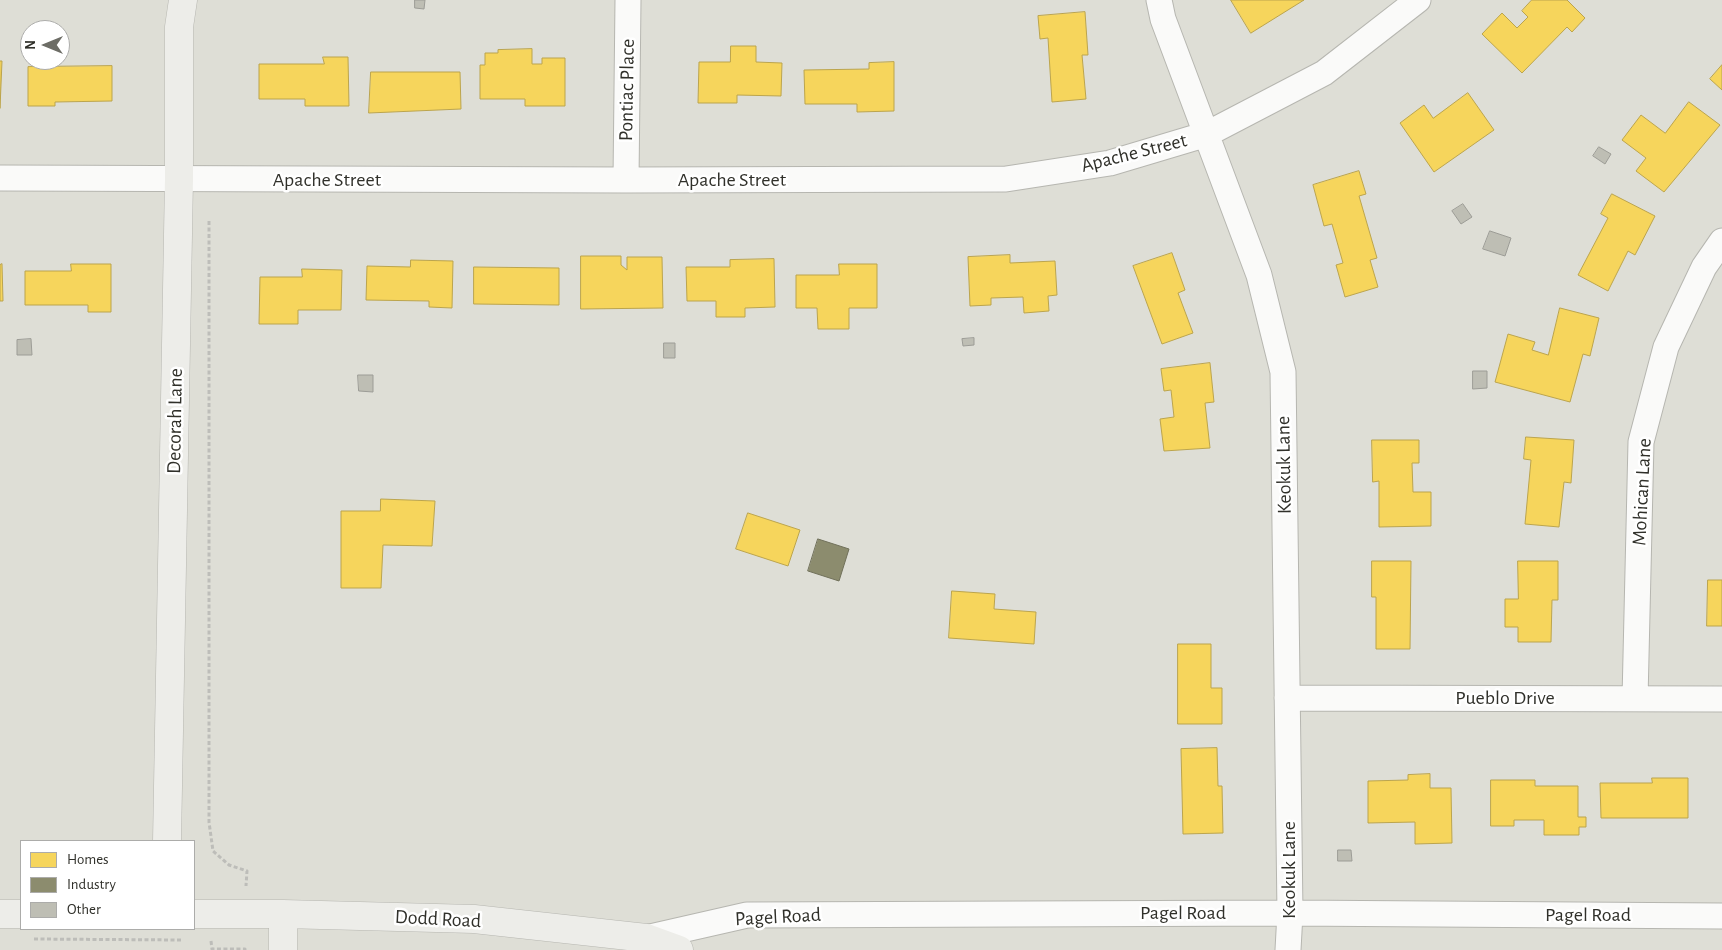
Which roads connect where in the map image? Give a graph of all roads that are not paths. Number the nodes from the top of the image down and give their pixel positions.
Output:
1 (183, 0) edge
2 (628, 0) edge
3 (1159, 0) edge
4 (1418, 0) edge
5 (1207, 134) junction
6 (0, 178) edge
7 (179, 179) junction
8 (626, 180) junction
9 (1722, 241) edge
10 (1287, 698) junction
11 (1635, 699) junction
12 (1722, 699) edge
13 (167, 840) edge
14 (1290, 913) junction
15 (0, 914) edge
16 (195, 914) edge
17 (283, 914) junction
18 (1722, 916) edge
19 (20, 924) edge
20 (646, 938) junction
21 (283, 950) edge
22 (679, 950) edge
23 (1288, 950) edge

1 - 7 street, Decorah Lane
2 - 8 street, Pontiac Place
3 - 5 street, Keokuk Lane
4 - 5 street, Apache Street
5 - 8 street, Apache Street
5 - 10 street, Keokuk Lane
6 - 7 street, Apache Street
7 - 8 street, Apache Street
7 - 13 street, Decorah Lane
9 - 11 street, Mohican Lane
10 - 11 street, Pueblo Drive
10 - 14 street, Keokuk Lane
11 - 12 street, Pueblo Drive
14 - 18 street, Pagel Road
14 - 20 street, Pagel Road
14 - 23 street, Keokuk Lane
15 - 19 street
16 - 17 street, Dodd Road
17 - 20 street, Dodd Road
17 - 21 street
20 - 22 street, Dodd Road

